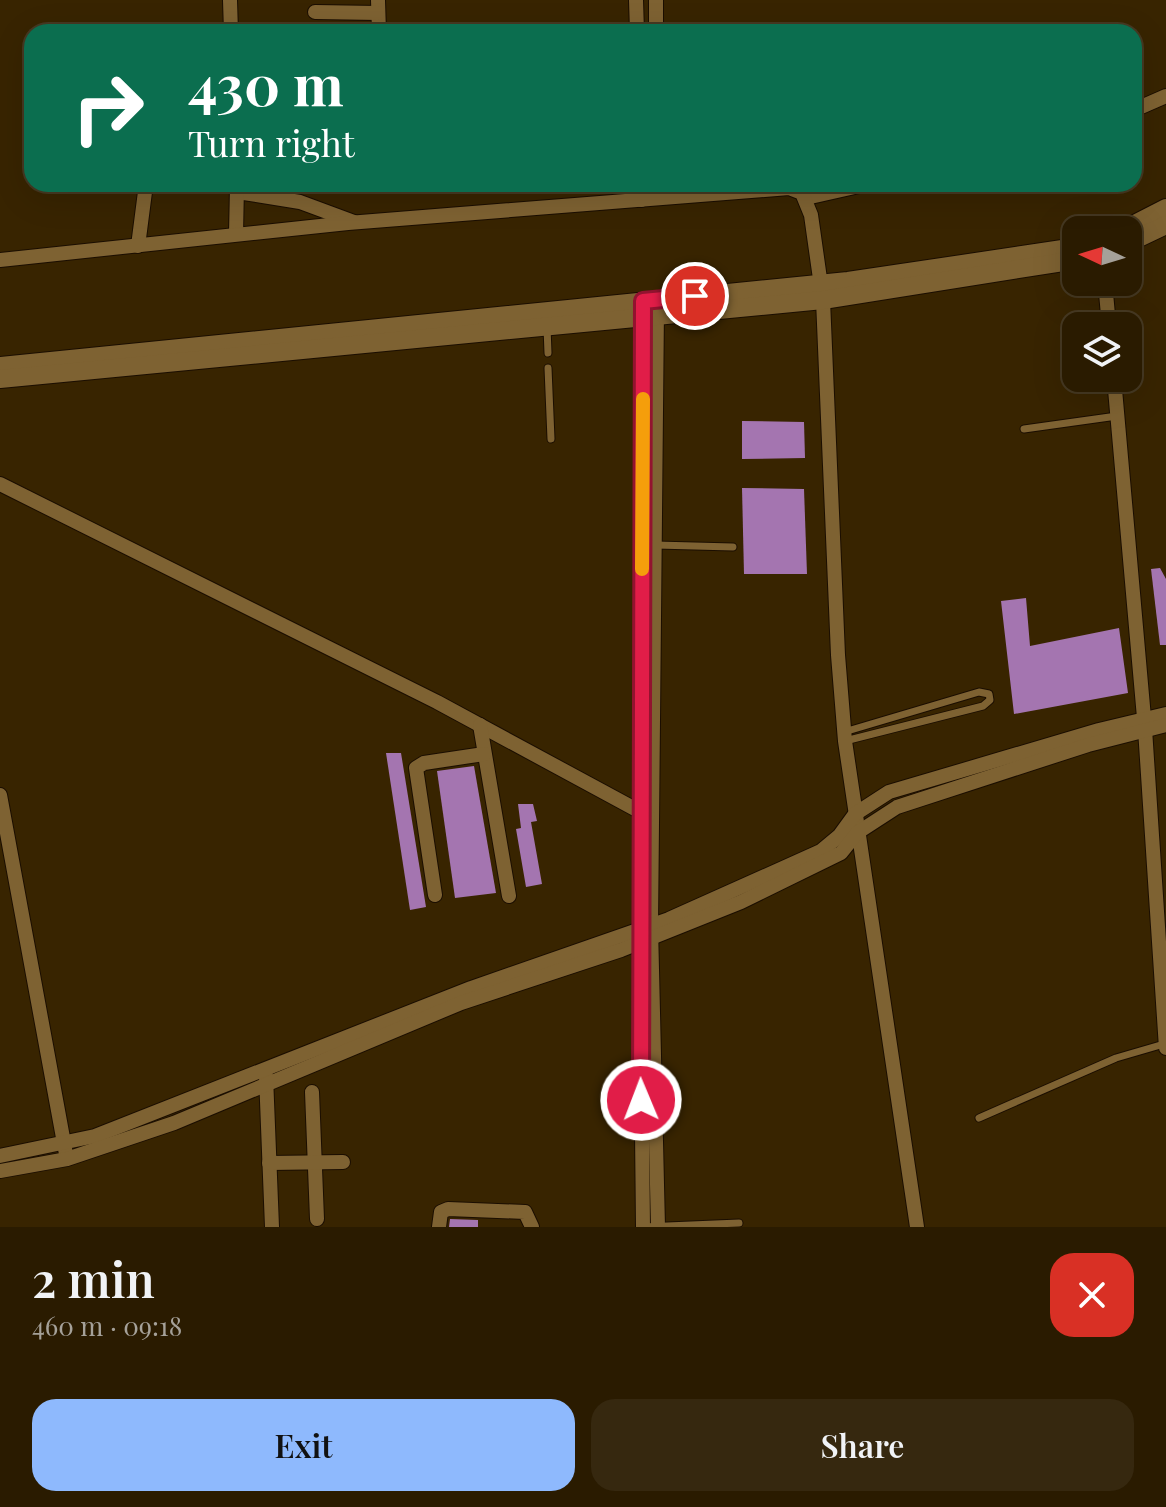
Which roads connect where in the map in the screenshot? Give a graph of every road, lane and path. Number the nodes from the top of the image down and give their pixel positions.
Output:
1 (230, 0) edge
2 (636, 0) edge
3 (656, 0) edge
4 (378, 6) edge
5 (315, 12) dead end
6 (231, 24) edge
7 (637, 24) edge
8 (656, 24) edge
9 (1166, 96) edge
10 (1142, 106) edge
11 (145, 192) edge
12 (237, 192) edge
13 (255, 192) edge
14 (640, 192) edge
15 (656, 192) edge
16 (800, 192) edge
17 (641, 200) junction
18 (1166, 208) edge
19 (1142, 220) edge
20 (359, 223) junction
21 (1166, 225) edge
22 (236, 234) junction
23 (1142, 236) edge
24 (138, 246) junction
25 (1062, 249) edge
26 (0, 260) edge
27 (1062, 262) edge
28 (822, 292) junction
29 (650, 307) junction
30 (547, 324) junction
31 (548, 353) dead end
32 (0, 366) edge
33 (548, 368) dead end
34 (0, 379) edge
35 (1115, 392) edge
36 (1117, 416) junction
37 (1024, 429) dead end
38 (551, 439) dead end
39 (0, 484) edge
40 (656, 545) junction
41 (733, 547) dead end
42 (1166, 714) edge
43 (1145, 724) junction
44 (480, 725) junction
45 (1166, 725) edge
46 (845, 737) junction
47 (484, 754) junction
48 (0, 795) edge
49 (855, 814) junction
50 (646, 816) junction
51 (857, 833) junction
52 (435, 895) dead end
53 (509, 896) dead end
54 (645, 933) junction
55 (1165, 1048) edge
56 (266, 1077) junction
57 (312, 1092) dead end
58 (979, 1118) dead end
59 (65, 1152) junction
60 (0, 1156) edge
61 (315, 1162) junction
62 (343, 1162) dead end
63 (269, 1163) junction
64 (0, 1171) edge
65 (317, 1219) dead end
66 (739, 1223) dead end
67 (272, 1227) edge
68 (439, 1227) edge
69 (532, 1227) edge
70 (643, 1227) edge
71 (658, 1227) edge
72 (917, 1227) edge

1 - 6 street
2 - 7 street
3 - 8 street
4 - 5 street
9 - 10 street
11 - 24 street
12 - 22 street
13 - 20 street
14 - 17 street
15 - 17 street
16 - 28 street
17 - 20 street
18 - 19 main road
20 - 22 street
21 - 23 main road
22 - 24 street
24 - 26 street
25 - 28 main road
27 - 28 main road
28 - 29 main road
28 - 46 street
29 - 30 main road
29 - 32 main road
29 - 40 street
29 - 50 street
30 - 31 lane
30 - 34 main road
33 - 38 lane
35 - 36 street
36 - 37 lane
36 - 43 street
39 - 44 street
40 - 41 lane
40 - 50 street
42 - 43 street
43 - 45 street
43 - 49 street
43 - 51 street
43 - 55 street
44 - 47 street
44 - 50 street
46 - 46 lane
46 - 49 street
47 - 52 street
47 - 53 street
48 - 59 street
49 - 51 street
49 - 54 street
50 - 54 street
51 - 54 street
51 - 72 street
54 - 56 street
54 - 70 street
54 - 71 street
55 - 58 lane
56 - 59 street
56 - 63 street
57 - 61 street
59 - 60 street
59 - 64 street
61 - 62 street
61 - 63 street
61 - 65 street
63 - 67 street
66 - 71 lane
68 - 69 street
70 - 71 lane

